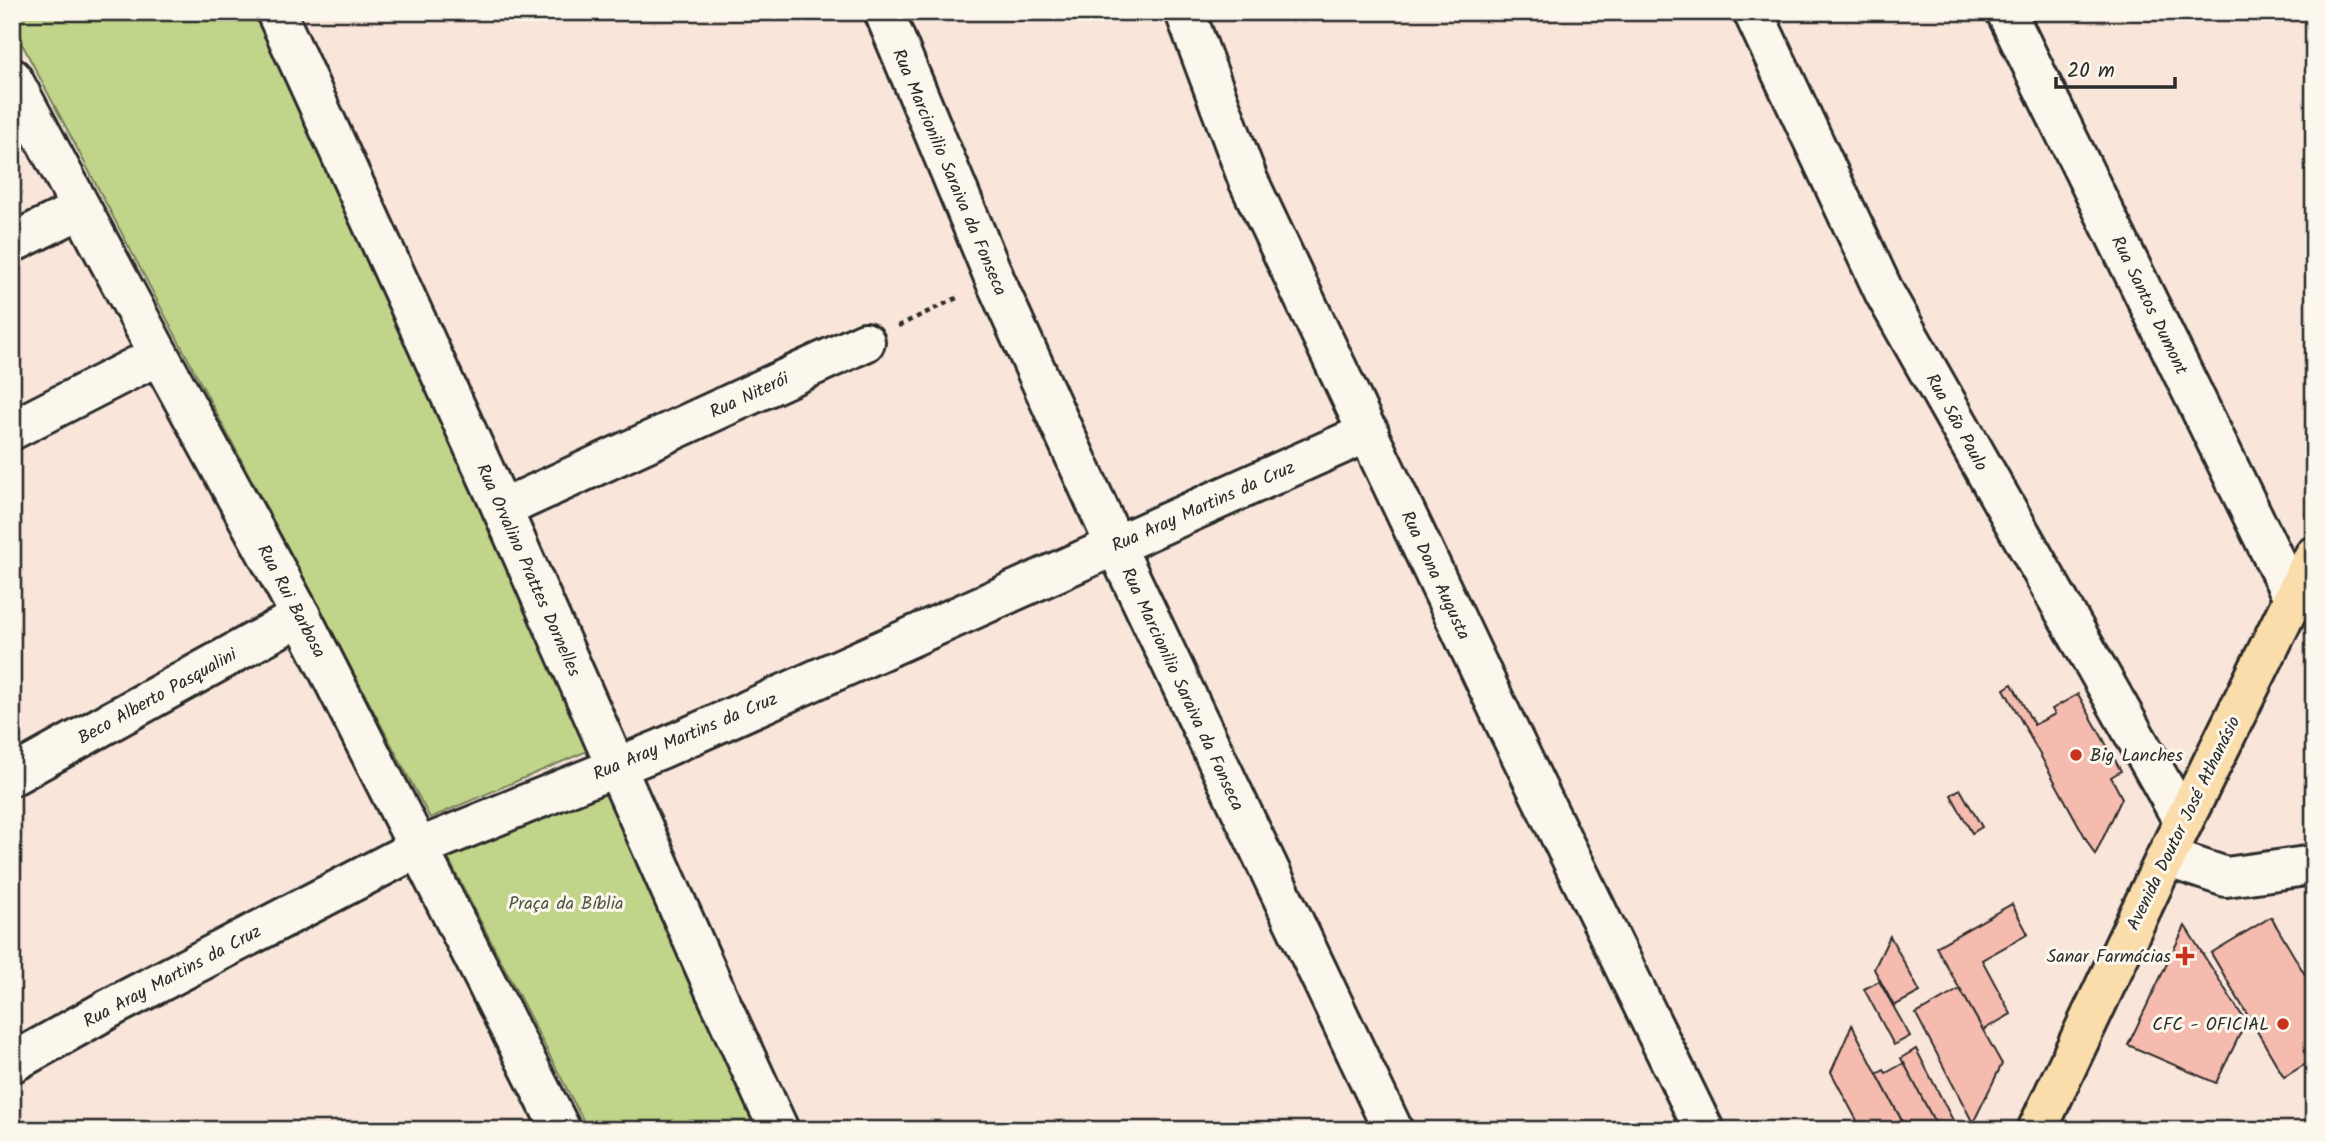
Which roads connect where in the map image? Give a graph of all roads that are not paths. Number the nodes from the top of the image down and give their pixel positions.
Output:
1 (276, 12) edge
2 (884, 12) edge
3 (1185, 12) edge
4 (1753, 12) edge
5 (2006, 12) edge
6 (12, 78) edge
7 (81, 209) junction
8 (12, 243) edge
9 (865, 342) road end
10 (159, 355) junction
11 (12, 430) edge
12 (1369, 432) junction
13 (502, 509) junction
14 (1115, 545) junction
15 (2314, 556) edge
16 (2294, 598) junction
17 (301, 616) junction
18 (617, 766) junction
19 (12, 776) edge
20 (2183, 821) junction
21 (418, 848) junction
22 (2166, 857) junction
23 (2314, 865) edge
24 (12, 1063) edge
25 (561, 1130) edge
26 (779, 1130) edge
27 (1393, 1130) edge
28 (1704, 1130) edge
29 (2037, 1130) edge

1 - 13 street, Rua Orvalino Prattes Dornelles
2 - 14 street, Rua Marcionilio Saraiva da Fonseca
3 - 12 street, Rua Dona Augusta
4 - 20 street, Rua São Paulo
5 - 16 street, Rua Santos Dumont
6 - 7 street, Rua Rui Barbosa
7 - 8 street
7 - 10 street, Rua Rui Barbosa
9 - 13 street, Rua Niterói
10 - 11 street
10 - 17 street, Rua Rui Barbosa
12 - 14 street, Rua Aray Martins da Cruz
12 - 28 street, Rua Dona Augusta
13 - 18 street, Rua Orvalino Prattes Dornelles
14 - 18 street, Rua Aray Martins da Cruz
14 - 27 street, Rua Marcionilio Saraiva da Fonseca
15 - 16 main road, Avenida Doutor José Athanásio
16 - 20 main road, Avenida Doutor José Athanásio
17 - 19 street, Beco Alberto Pasqualini
17 - 21 street, Rua Rui Barbosa
18 - 21 street, Rua Aray Martins da Cruz
18 - 26 street, Rua Orvalino Prattes Dornelles
20 - 22 main road, Avenida Doutor José Athanásio
21 - 24 street, Rua Aray Martins da Cruz
21 - 25 street, Rua Rui Barbosa
22 - 23 street
22 - 29 main road, Avenida Doutor José Athanásio

